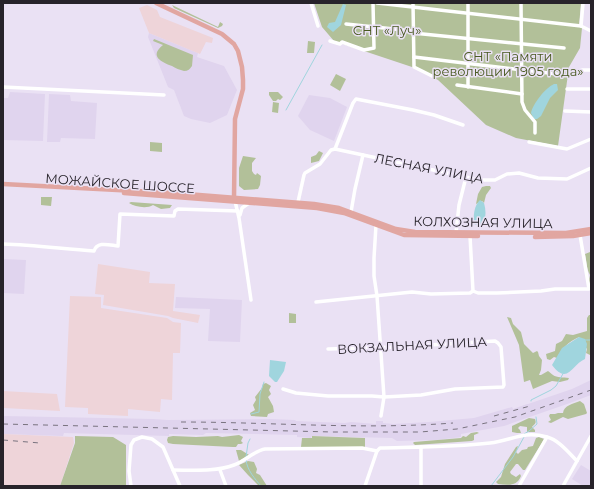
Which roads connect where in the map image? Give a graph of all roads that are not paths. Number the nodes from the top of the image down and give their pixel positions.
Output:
1 (156, 3) edge
2 (311, 3) edge
3 (373, 3) edge
4 (377, 3) edge
5 (468, 3) edge
6 (521, 3) edge
7 (583, 3) edge
8 (413, 5) edge
9 (468, 13) junction
10 (521, 19) junction
11 (346, 24) dead end
12 (318, 26) dead end
13 (581, 26) junction
14 (374, 27) junction
15 (591, 31) edge
16 (413, 32) junction
17 (467, 38) junction
18 (330, 41) dead end
19 (521, 44) junction
20 (564, 48) dead end
21 (414, 57) junction
22 (468, 63) junction
23 (521, 69) junction
24 (581, 70) dead end
25 (591, 70) edge
26 (557, 74) dead end
27 (432, 76) dead end
28 (457, 85) dead end
29 (3, 87) edge
30 (468, 87) junction
31 (567, 89) dead end
32 (591, 89) edge
33 (522, 94) junction
34 (164, 95) dead end
35 (565, 111) dead end
36 (591, 112) edge
37 (463, 125) dead end
38 (535, 133) dead end
39 (591, 139) edge
40 (529, 142) dead end
41 (335, 148) junction
42 (363, 155) junction
43 (591, 168) edge
44 (466, 178) junction
45 (3, 186) edge
46 (235, 200) junction
47 (298, 202) junction
48 (249, 203) junction
49 (238, 211) junction
50 (351, 212) junction
51 (239, 218) junction
52 (376, 225) junction
53 (591, 229) edge
54 (591, 232) edge
55 (456, 233) junction
56 (470, 236) junction
57 (580, 236) junction
58 (3, 244) edge
59 (472, 291) junction
60 (377, 296) junction
61 (251, 300) dead end
62 (316, 302) dead end
63 (381, 348) junction
64 (328, 349) dead end
65 (283, 389) dead end
66 (384, 397) junction
67 (381, 416) dead end
68 (591, 436) edge
69 (547, 437) junction
70 (421, 446) junction
71 (377, 451) junction
72 (577, 461) junction
73 (173, 470) junction
74 (220, 470) junction
75 (131, 486) edge
76 (180, 486) edge
77 (226, 486) edge
78 (365, 486) edge
79 (421, 486) edge
80 (520, 486) edge
81 (564, 486) edge

1 - 46 main road
2 - 12 street
3 - 14 street
4 - 8 street
5 - 9 street
6 - 10 street
7 - 13 street
8 - 9 street
8 - 16 street
9 - 10 street
9 - 17 street
10 - 13 street
10 - 19 street
11 - 14 street
13 - 15 street
14 - 16 street
14 - 18 street
16 - 17 street
16 - 21 street
17 - 19 street
17 - 22 street
19 - 20 street
19 - 23 street
21 - 22 street
21 - 27 street
22 - 23 street
22 - 30 street
23 - 26 street
23 - 33 street
24 - 25 street
28 - 30 street
29 - 34 street
30 - 33 street
31 - 32 street
33 - 38 street
35 - 36 street
37 - 41 street
39 - 40 street
41 - 42 street, ЛЕСНАЯ УЛИЦА
41 - 47 street
42 - 44 street, ЛЕСНАЯ УЛИЦА
42 - 50 street
43 - 44 street, ЛЕСНАЯ УЛИЦА
44 - 55 street
45 - 46 main road, МОЖАЙСКОЕ ШОССЕ
46 - 47 main road, КОЛХОЗНАЯ УЛИЦА
46 - 48 main road, КОЛХОЗНАЯ УЛИЦА
46 - 49 street
47 - 50 main road, КОЛХОЗНАЯ УЛИЦА
48 - 51 street
48 - 52 main road, КОЛХОЗНАЯ УЛИЦА
49 - 51 street
49 - 58 street
50 - 55 main road, КОЛХОЗНАЯ УЛИЦА
51 - 61 street
52 - 56 main road, КОЛХОЗНАЯ УЛИЦА
52 - 60 street
53 - 55 main road, КОЛХОЗНАЯ УЛИЦА
54 - 57 main road, КОЛХОЗНАЯ УЛИЦА
56 - 57 main road, КОЛХОЗНАЯ УЛИЦА
56 - 59 street
57 - 59 street
59 - 60 street
60 - 62 street
60 - 63 street
63 - 64 street, ВОКЗАЛЬНАЯ УЛИЦА
63 - 66 street
63 - 66 street, ВОКЗАЛЬНАЯ УЛИЦА
65 - 66 street
66 - 67 street
68 - 72 street
69 - 70 street
69 - 72 street
69 - 80 street
70 - 71 street
70 - 79 street
71 - 74 street
71 - 78 street
72 - 81 street
73 - 74 street
73 - 75 street
73 - 76 street
74 - 77 street

